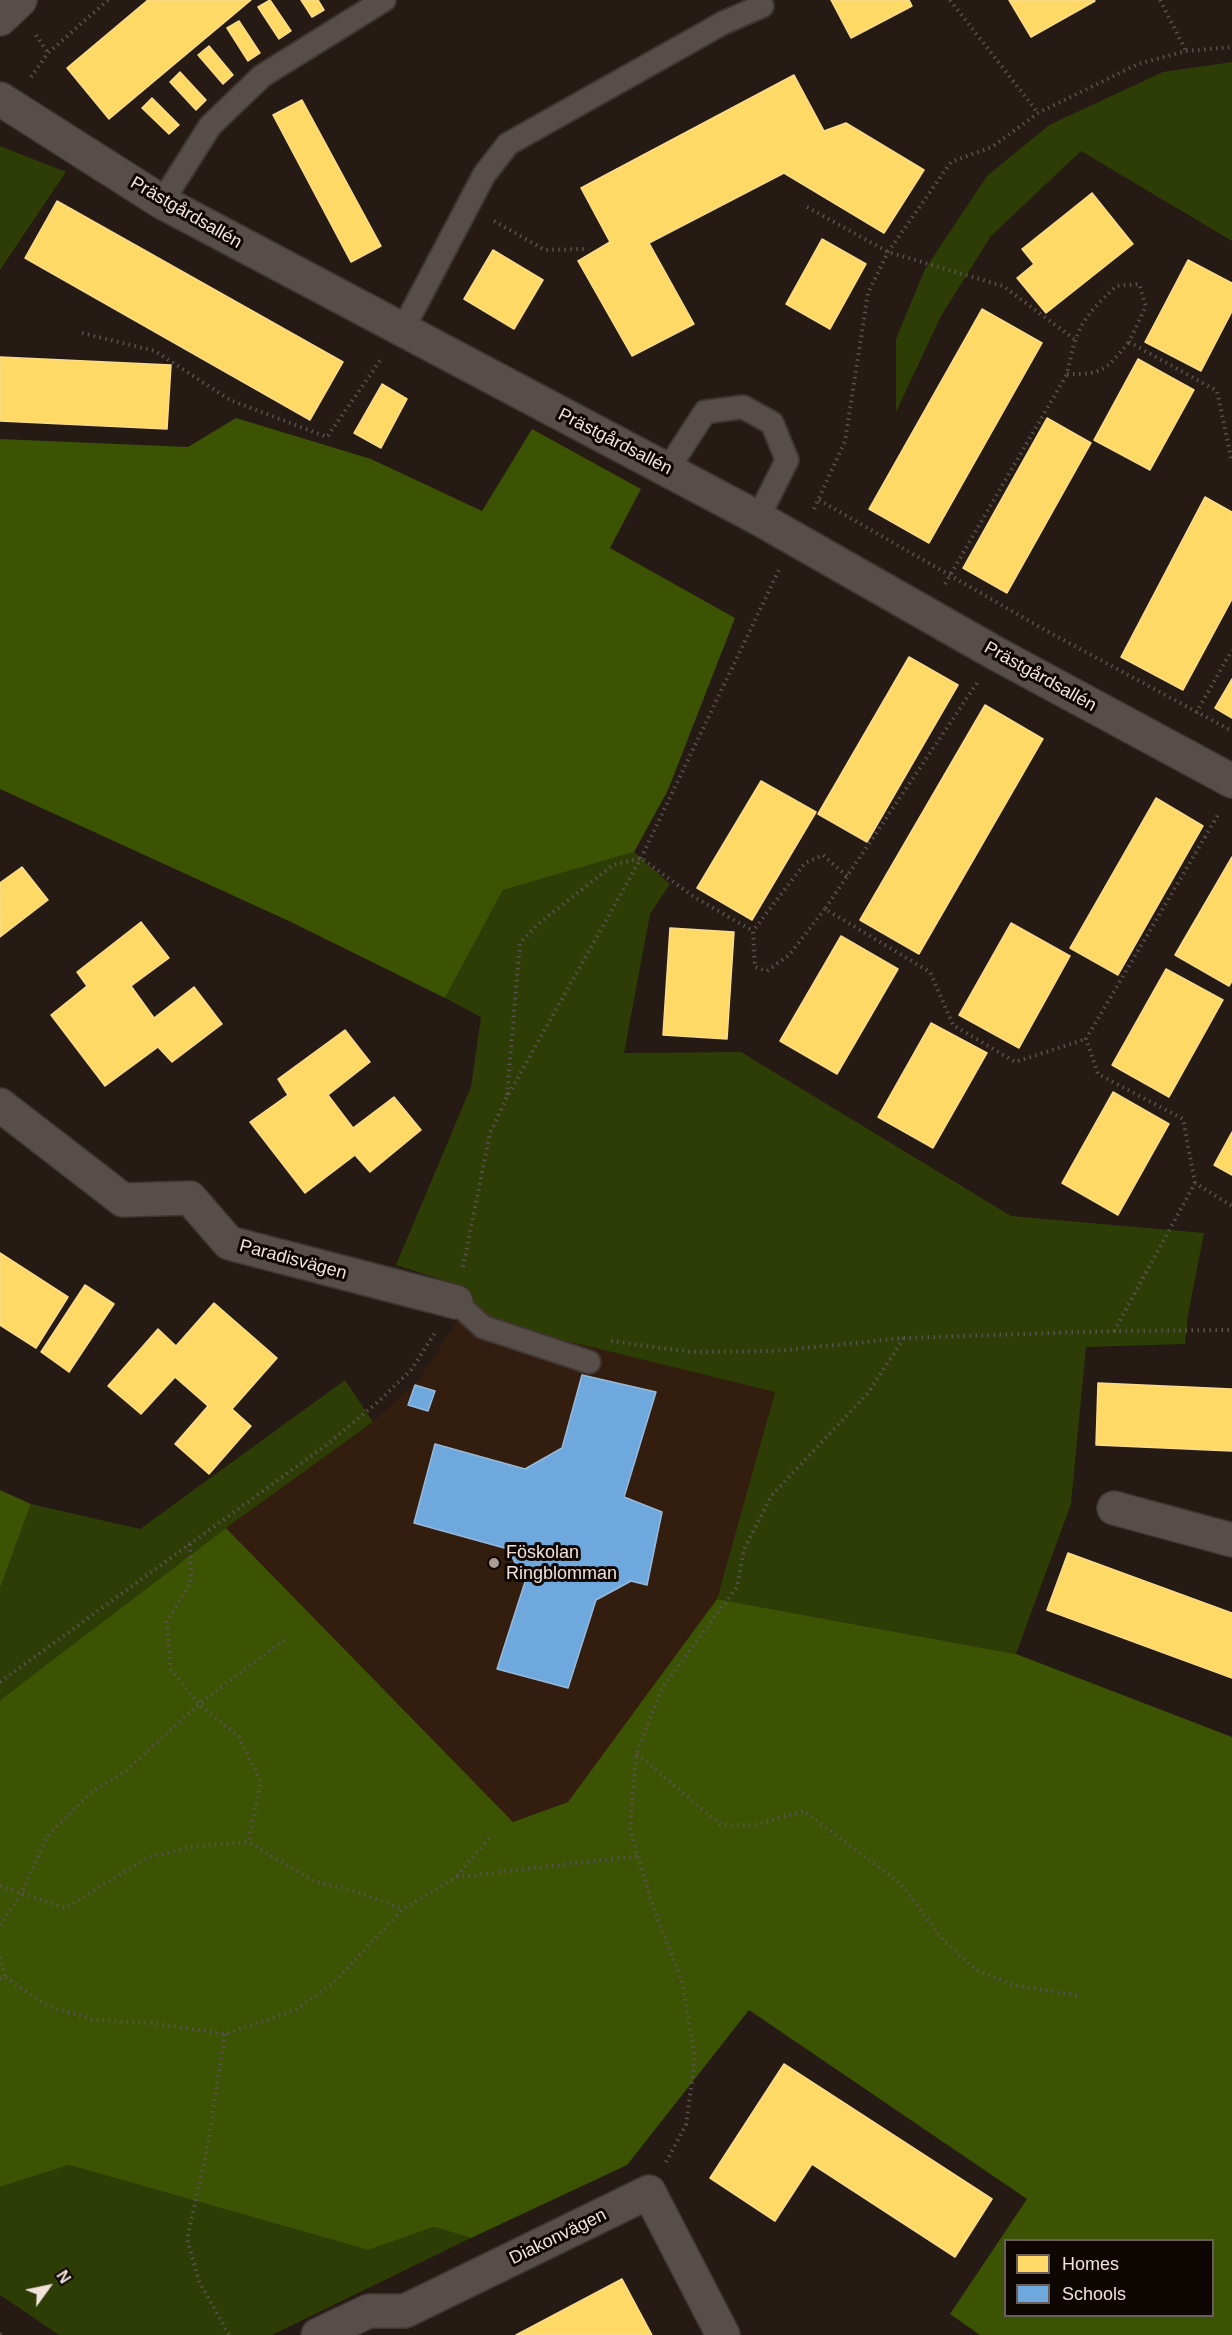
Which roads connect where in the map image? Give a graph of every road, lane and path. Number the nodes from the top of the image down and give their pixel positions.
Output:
1 (20, 0) edge
2 (108, 0) edge
3 (384, 0) edge
4 (950, 0) edge
5 (1160, 0) edge
6 (762, 6) dead end
7 (0, 19) edge
8 (1232, 47) edge
9 (1185, 51) junction
10 (2, 101) edge
11 (1038, 113) junction
12 (162, 202) junction
13 (467, 206) junction
14 (807, 207) dead end
15 (584, 249) dead end
16 (888, 252) junction
17 (402, 331) junction
18 (82, 333) dead end
19 (1074, 339) junction
20 (1130, 342) junction
21 (1067, 374) junction
22 (1232, 462) edge
23 (668, 469) junction
24 (819, 500) junction
25 (758, 518) junction
26 (798, 542) junction
27 (950, 576) junction
28 (928, 615) junction
29 (1232, 650) edge
30 (995, 653) junction
31 (1196, 712) junction
32 (1232, 731) edge
33 (1174, 750) junction
34 (1232, 781) edge
35 (1219, 812) dead end
36 (641, 858) junction
37 (848, 877) junction
38 (825, 909) junction
39 (753, 931) junction
40 (1086, 1039) junction
41 (507, 1097) junction
42 (0, 1105) edge
43 (1195, 1183) junction
44 (1232, 1206) edge
45 (456, 1302) junction
46 (1232, 1330) edge
47 (1114, 1331) junction
48 (904, 1338) junction
49 (609, 1340) dead end
50 (589, 1362) dead end
51 (1114, 1508) dead end
52 (1230, 1538) edge
53 (190, 1543) junction
54 (288, 1636) dead end
55 (0, 1682) edge
56 (199, 1704) junction
57 (636, 1754) junction
58 (490, 1837) dead end
59 (248, 1842) junction
60 (638, 1857) junction
61 (457, 1876) junction
62 (0, 1886) edge
63 (21, 1894) junction
64 (403, 1909) junction
65 (0, 1924) edge
66 (0, 1957) edge
67 (2, 1978) edge
68 (1082, 1996) dead end
69 (225, 2034) junction
70 (649, 2192) junction
71 (229, 2335) edge
72 (318, 2335) edge
73 (723, 2335) edge

1 - 7 street
2 - 10 path
3 - 12 lane
4 - 11 path
5 - 9 path
6 - 13 lane
8 - 9 path
9 - 11 path
10 - 12 street, Prästgårdsallén
11 - 16 path
12 - 17 street, Prästgårdsallén
13 - 15 path
13 - 17 lane
14 - 16 path
16 - 19 path
16 - 24 path
17 - 18 path
17 - 23 street, Prästgårdsallén
19 - 20 path
19 - 21 path
20 - 21 path
20 - 22 path
21 - 27 path
23 - 25 street, Prästgårdsallén
23 - 25 lane
24 - 26 path
24 - 27 path
25 - 26 street, Prästgårdsallén
26 - 28 street, Prästgårdsallén
26 - 36 path
27 - 28 path
27 - 31 path
28 - 30 street, Prästgårdsallén
29 - 31 path
30 - 33 street, Prästgårdsallén
30 - 37 path
31 - 32 path
31 - 33 path
33 - 34 street, Prästgårdsallén
35 - 40 path
36 - 39 path
36 - 41 path
36 - 41 path
37 - 38 path
37 - 39 path
38 - 39 path
38 - 40 path
40 - 43 path
41 - 45 path
42 - 45 street, Paradisvägen
43 - 44 path
43 - 47 path
45 - 50 lane
45 - 53 path
46 - 47 path
47 - 48 path
48 - 49 path
48 - 57 path
51 - 52 street
53 - 55 path
53 - 56 path
54 - 56 path
56 - 59 path
56 - 63 path
57 - 60 path
57 - 68 path
58 - 61 path
59 - 63 path
59 - 64 path
60 - 61 path
60 - 70 path
61 - 64 path
62 - 63 path
63 - 65 path
64 - 69 path
66 - 67 path
67 - 69 path
69 - 71 path
70 - 72 street, Diakonvägen
70 - 73 street

